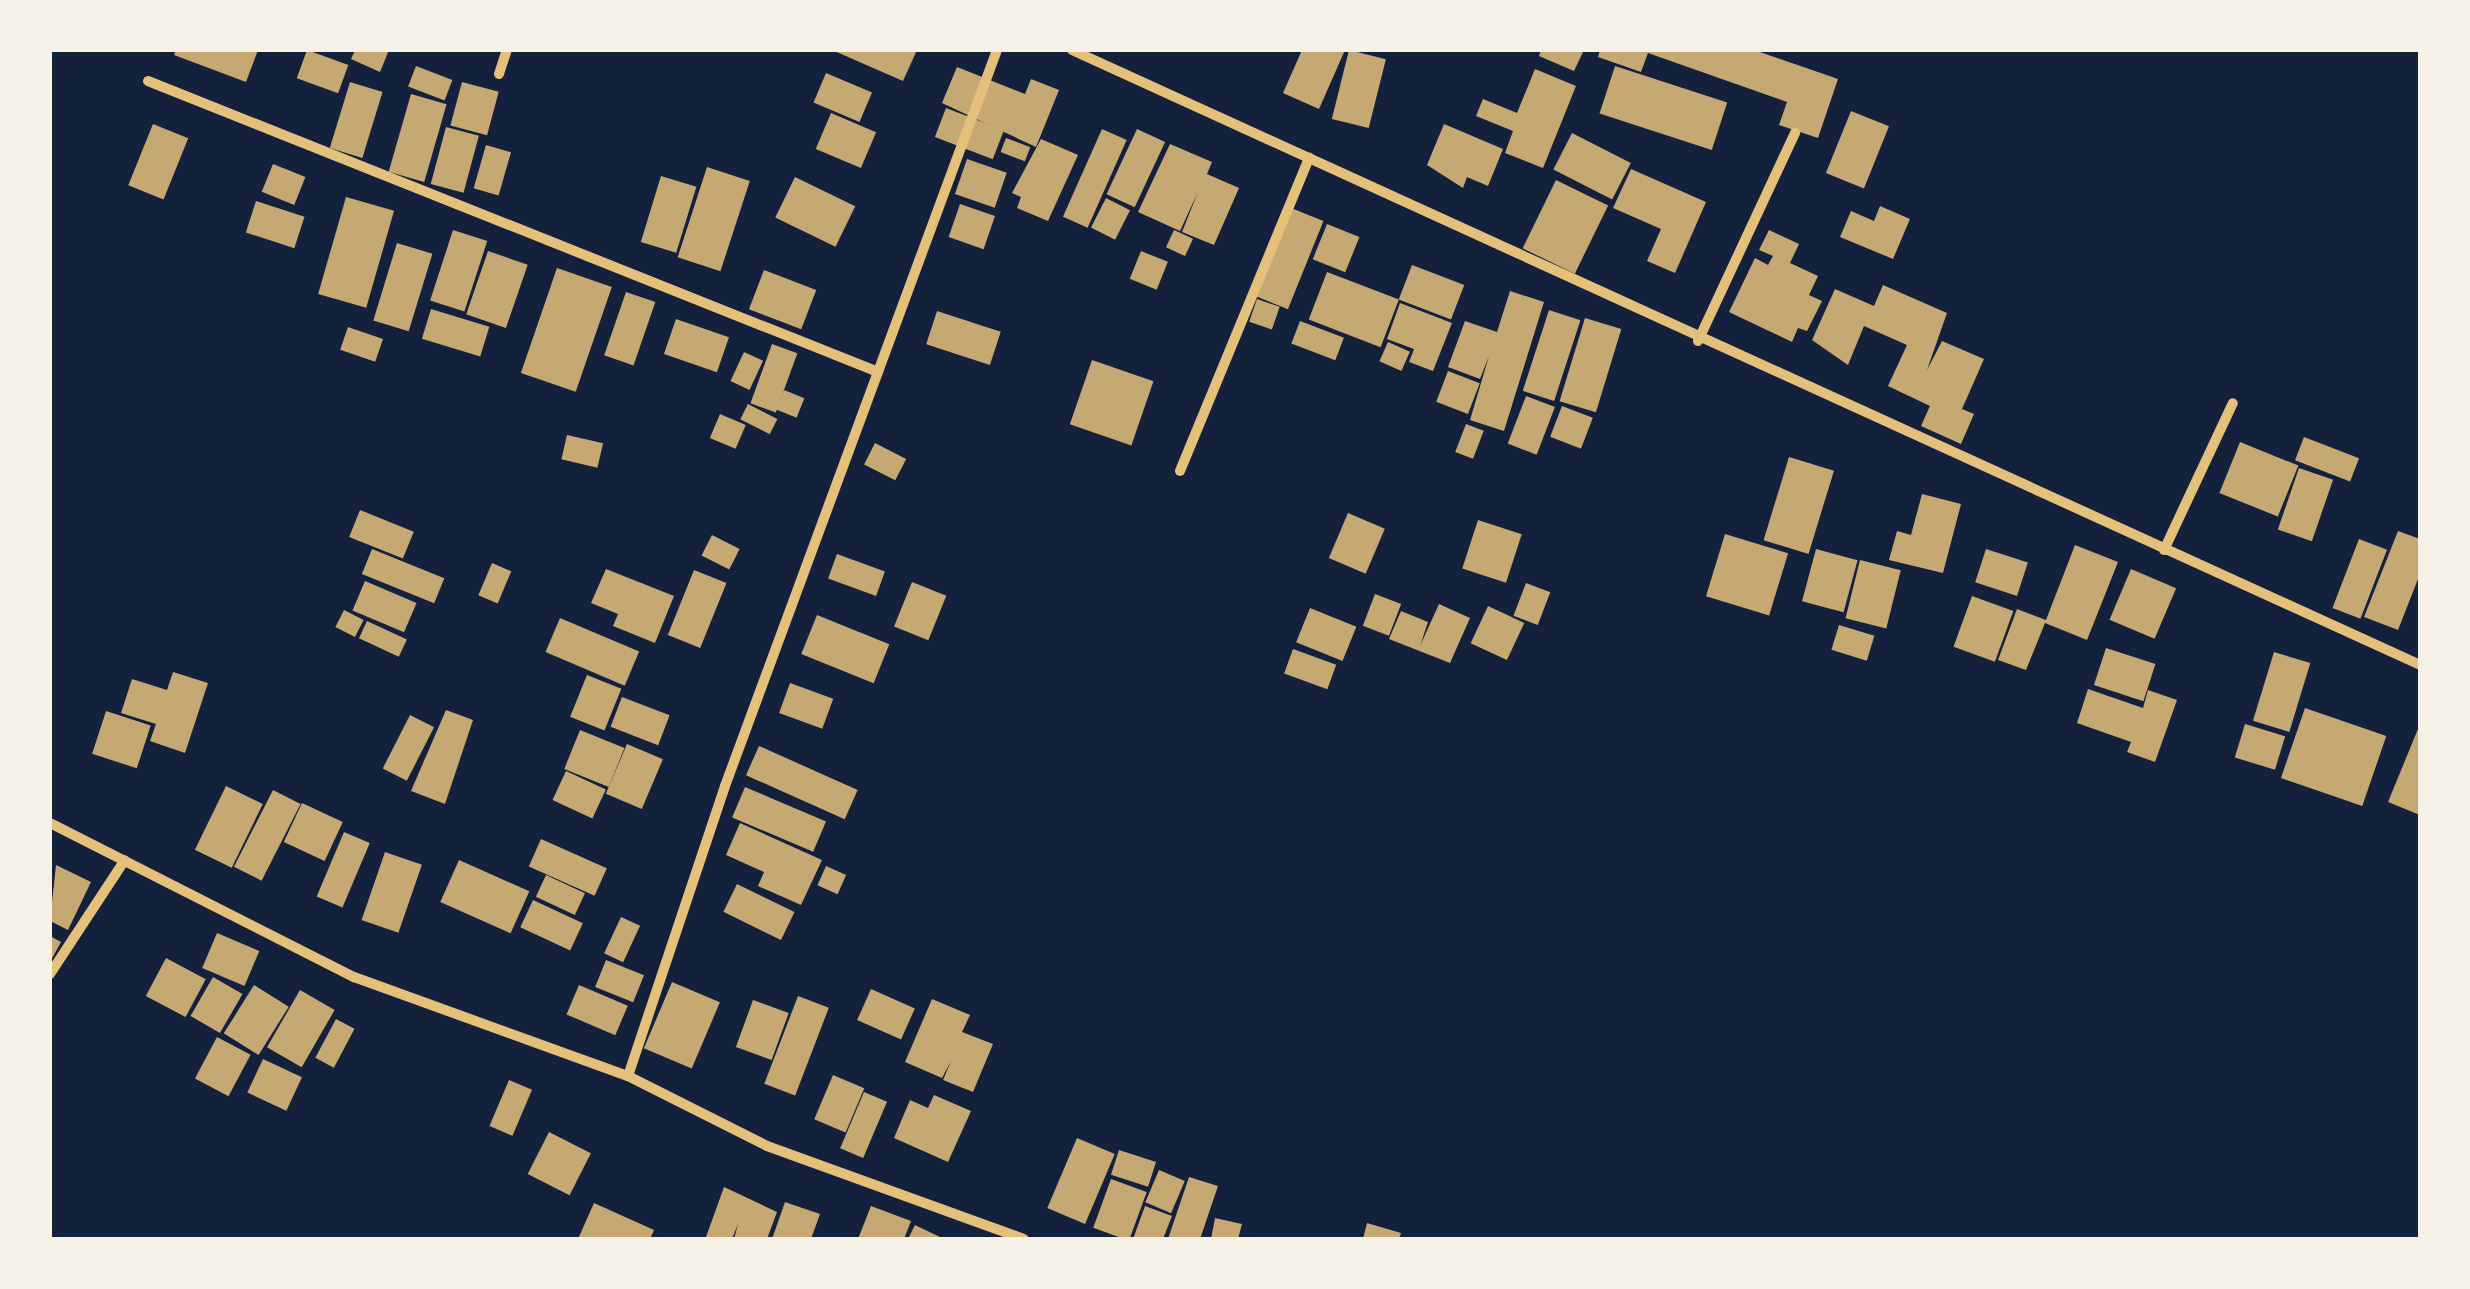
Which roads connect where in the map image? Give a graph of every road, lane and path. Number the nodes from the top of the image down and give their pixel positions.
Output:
1 (507, 50) edge
2 (998, 50) edge
3 (1072, 50) edge
4 (498, 74) dead end
5 (148, 81) dead end
6 (1795, 133) dead end
7 (1309, 158) junction
8 (1698, 341) junction
9 (878, 372) junction
10 (2233, 403) dead end
11 (1180, 471) dead end
12 (2164, 550) junction
13 (2420, 665) edge
14 (50, 823) edge
15 (125, 860) junction
16 (50, 974) edge
17 (628, 1076) junction
18 (1024, 1239) edge

1 - 4 street
2 - 9 street
3 - 7 street
5 - 9 street
6 - 8 street
7 - 8 street
7 - 11 street
8 - 12 street
9 - 17 street
10 - 12 street
12 - 13 street
14 - 15 street
15 - 16 street
15 - 17 street
17 - 18 street

